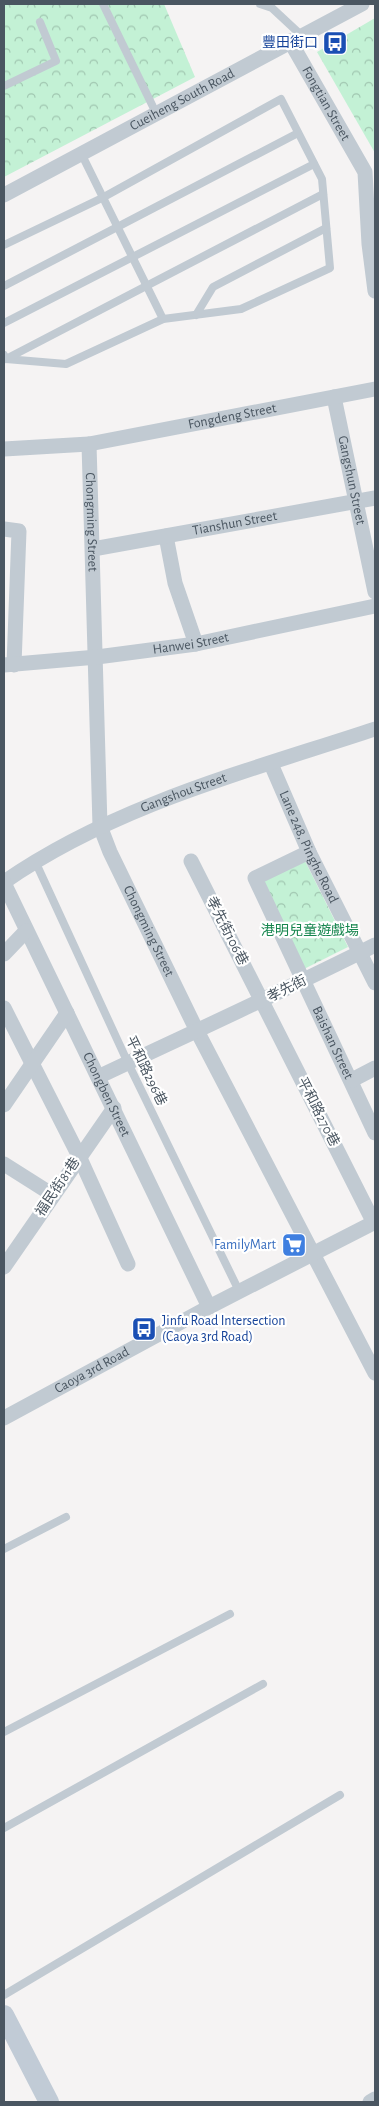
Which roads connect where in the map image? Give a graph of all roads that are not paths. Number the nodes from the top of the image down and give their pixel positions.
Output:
1 (103, 4) edge
2 (260, 4) edge
3 (362, 4) edge
4 (40, 22) dead end
5 (295, 38) junction
6 (4, 86) edge
7 (156, 113) junction
8 (298, 133) junction
9 (81, 153) junction
10 (314, 164) junction
11 (369, 165) edge
12 (323, 194) junction
13 (4, 195) edge
14 (102, 198) junction
15 (118, 228) junction
16 (326, 228) junction
17 (372, 243) edge
18 (4, 246) edge
19 (133, 258) junction
20 (4, 286) edge
21 (147, 287) junction
22 (375, 291) edge
23 (196, 315) junction
24 (163, 319) junction
25 (4, 324) edge
26 (5, 357) edge
27 (375, 389) edge
28 (334, 397) junction
29 (89, 444) junction
30 (4, 449) edge
31 (375, 498) edge
32 (355, 502) junction
33 (4, 529) edge
34 (166, 536) junction
35 (93, 549) junction
36 (375, 592) edge
37 (375, 606) edge
38 (196, 644) junction
39 (97, 657) junction
40 (9, 665) edge
41 (375, 728) edge
42 (271, 764) junction
43 (100, 826) junction
44 (309, 852) junction
45 (35, 861) junction
46 (192, 861) dead end
47 (4, 882) edge
48 (26, 931) junction
49 (375, 945) edge
50 (360, 953) junction
51 (4, 954) edge
52 (302, 981) junction
53 (375, 983) edge
54 (262, 1001) junction
55 (4, 1008) edge
56 (67, 1013) junction
57 (196, 1029) junction
58 (128, 1063) junction
59 (32, 1064) junction
60 (375, 1068) edge
61 (98, 1077) junction
62 (352, 1080) junction
63 (4, 1105) edge
64 (114, 1108) junction
65 (375, 1133) edge
66 (79, 1156) junction
67 (4, 1164) edge
68 (53, 1195) junction
69 (375, 1222) edge
70 (313, 1253) junction
71 (128, 1264) dead end
72 (4, 1267) edge
73 (239, 1291) junction
74 (209, 1307) junction
75 (375, 1373) edge
76 (4, 1418) edge
77 (66, 1517) dead end
78 (4, 1549) edge
79 (230, 1614) dead end
80 (263, 1684) dead end
81 (4, 1732) edge
82 (340, 1795) dead end
83 (4, 1828) edge
84 (4, 1995) edge
85 (4, 2015) edge
86 (375, 2100) edge
87 (49, 2102) edge
88 (370, 2102) edge

1 - 7 lane
2 - 5 lane
3 - 5 street, Cueiheng South Road
4 - 6 lane
5 - 7 street, Cueiheng South Road
5 - 11 street, Fongtian Street
7 - 9 street, Cueiheng South Road
8 - 10 lane
8 - 14 lane
8 - 15 lane
9 - 13 street, Cueiheng South Road
9 - 14 lane
10 - 12 lane
10 - 19 lane
11 - 17 street, Fongtian Street
12 - 16 lane
12 - 21 lane
14 - 15 lane
14 - 18 lane
15 - 19 lane
15 - 20 lane
16 - 23 lane
16 - 23 lane
17 - 22 street, Fongtian Street
19 - 21 lane
19 - 25 lane
21 - 24 lane
21 - 26 lane
23 - 24 lane
24 - 26 lane
27 - 28 street, Fongdeng Street
28 - 29 street, Fongdeng Street
28 - 32 street, Gangshun Street
29 - 30 street, Fongdeng Street
29 - 35 street, Chongming Street
31 - 32 street, Tianshun Street
32 - 34 street, Tianshun Street
32 - 36 street, Gangshun Street
33 - 40 street
34 - 35 street, Tianshun Street
34 - 38 street
35 - 39 street, Chongming Street
37 - 38 street, Hanwei Street
38 - 39 street, Hanwei Street
39 - 40 street, Hanwei Street
39 - 43 street, Chongming Street
41 - 42 street, Gangshou Street
42 - 43 street, Gangshou Street
42 - 44 street, Lane 248, Pinghe Road
43 - 45 street, Gangshou Street
43 - 57 street, Chongming Street
44 - 50 street, Lane 248, Pinghe Road
44 - 52 street, Baishan Street
45 - 47 street, Gangshou Street
45 - 58 lane, 平和路296巷
46 - 54 street, 孝先街106巷
47 - 48 street, Chongben Street
48 - 51 street
48 - 56 street, Chongben Street
49 - 50 street, 孝先街
50 - 52 street, 孝先街
50 - 53 street, Lane 248, Pinghe Road
52 - 54 street, 孝先街
52 - 62 street, Baishan Street
54 - 57 street, 孝先街
54 - 69 street, 平和路270巷
55 - 59 street
56 - 59 street
56 - 61 street, Chongben Street
57 - 58 street, 孝先街
57 - 70 street, Chongming Street
58 - 61 street, 孝先街
58 - 73 lane, 平和路296巷
59 - 63 street
59 - 66 street
60 - 62 street, Baishan Street
61 - 64 street, Chongben Street
62 - 65 street
64 - 66 street, 福民街81巷
64 - 74 street, Chongben Street
66 - 68 street, 福民街81巷
66 - 71 street
67 - 68 street
68 - 72 street, 福民街81巷
69 - 70 street, Caoya 3rd Road
70 - 73 street, Caoya 3rd Road
70 - 75 street, Chongming Street
73 - 74 street, Caoya 3rd Road
74 - 76 street, Caoya 3rd Road
77 - 78 lane
79 - 81 lane
80 - 83 lane
82 - 84 lane
85 - 87 street
86 - 88 street

